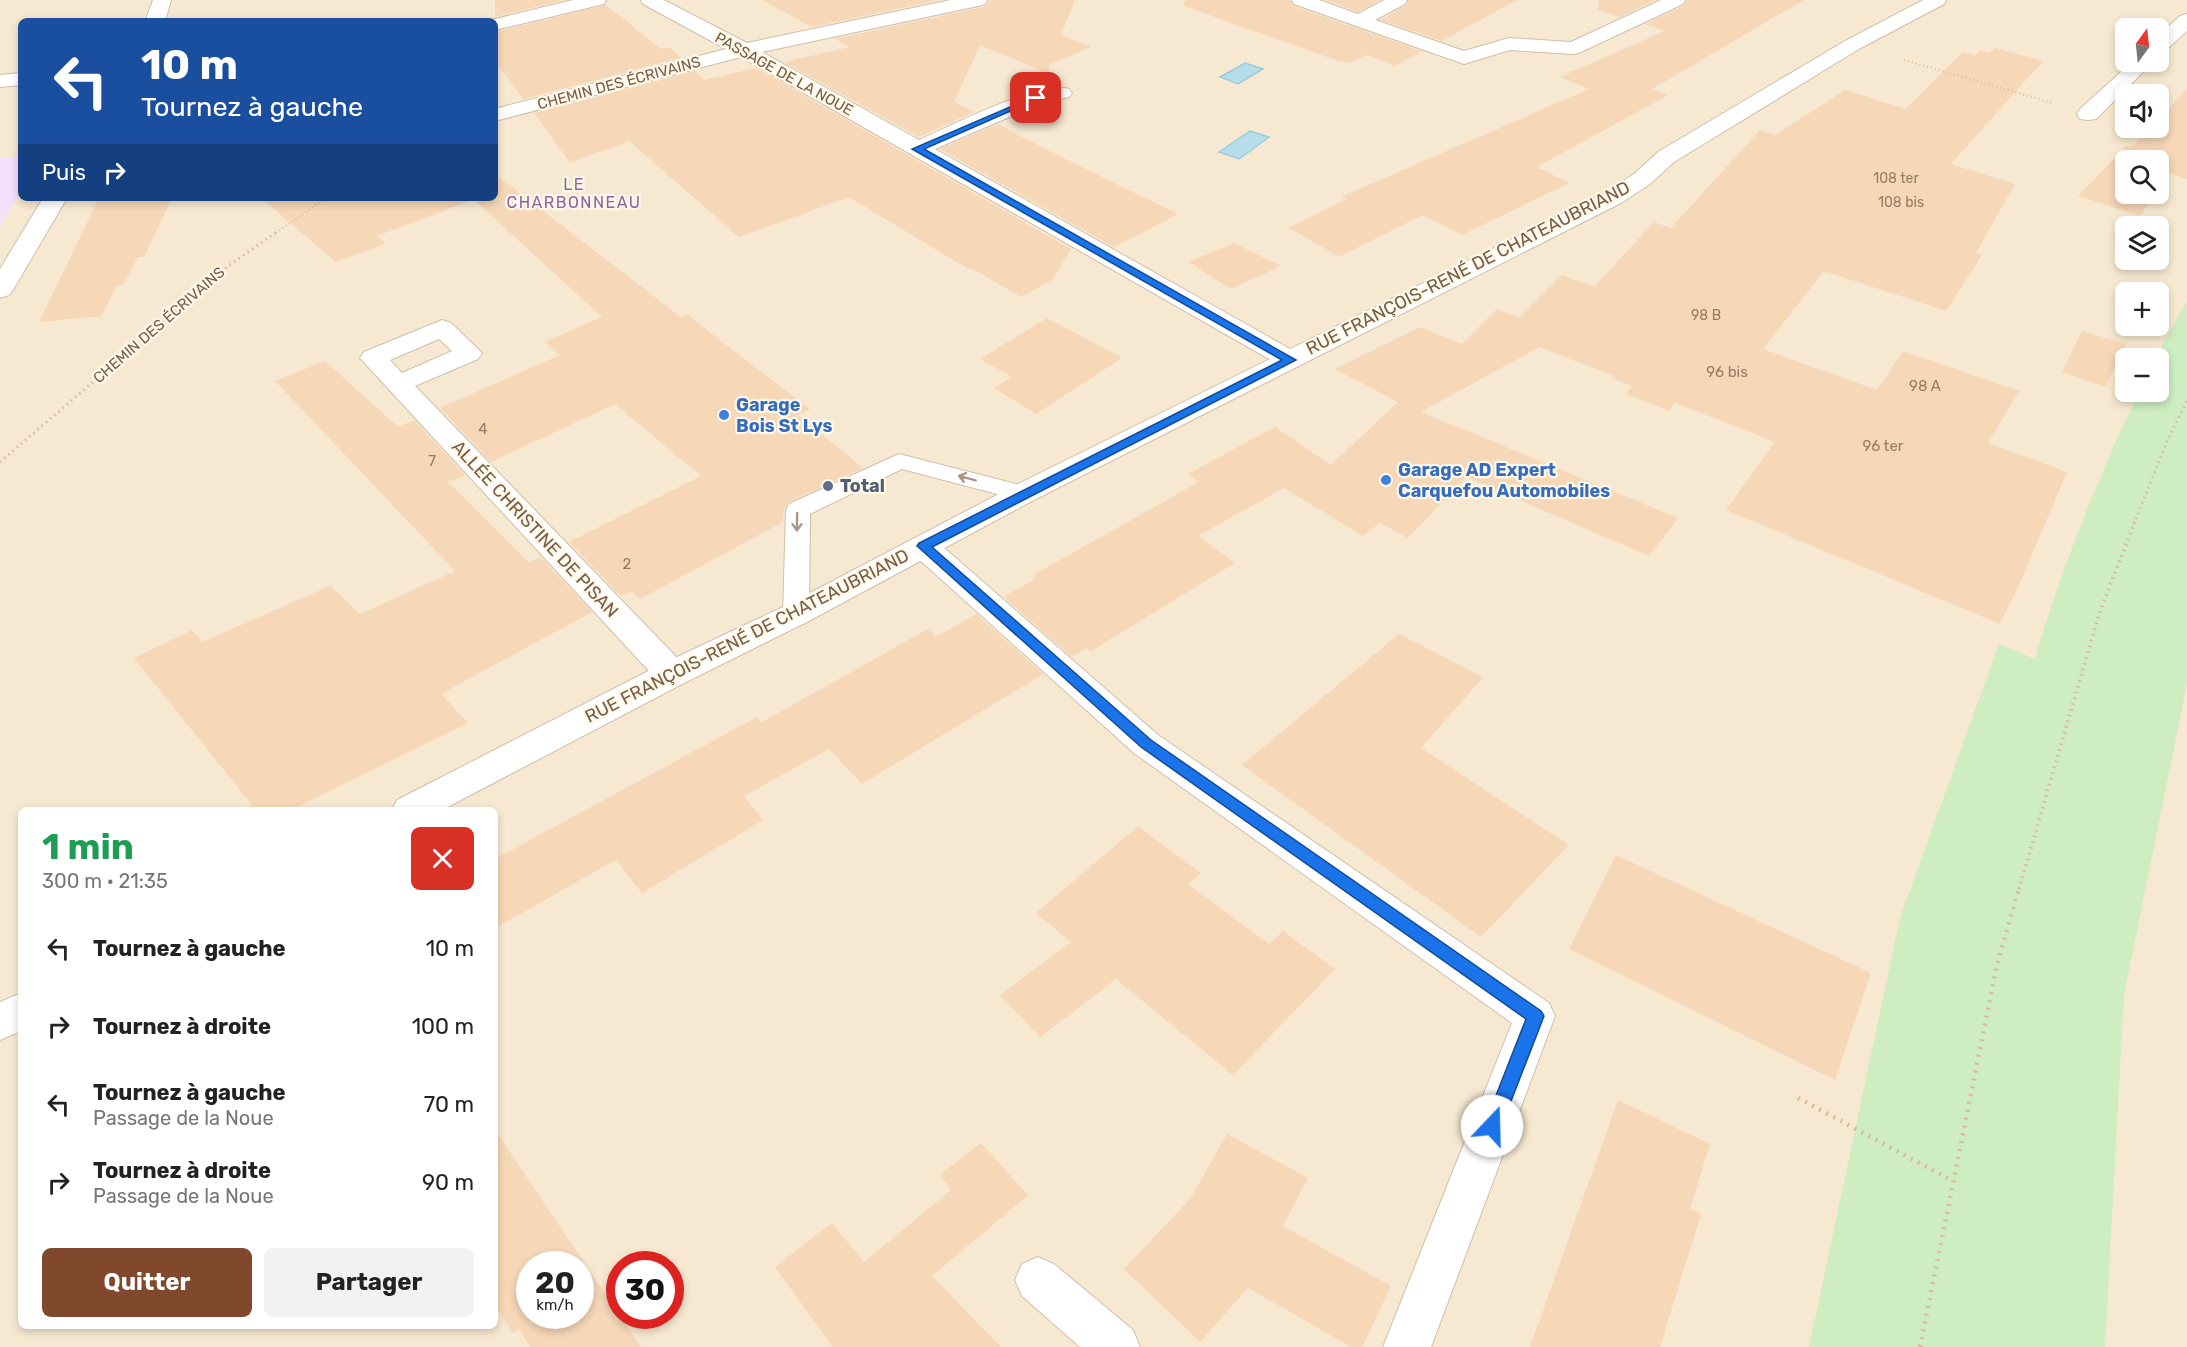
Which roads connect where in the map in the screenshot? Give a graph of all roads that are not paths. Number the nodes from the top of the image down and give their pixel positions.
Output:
1 (162, 0) edge
2 (597, 0) edge
3 (650, 0) edge
4 (978, 0) edge
5 (1301, 0) edge
6 (1398, 0) edge
7 (1673, 0) edge
8 (1937, 0) edge
9 (155, 18) edge
10 (2187, 20) edge
11 (1359, 21) junction
12 (498, 23) edge
13 (2169, 37) edge
14 (744, 50) junction
15 (2132, 72) edge
16 (18, 79) edge
17 (0, 81) edge
18 (1062, 93) dead end
19 (498, 114) edge
20 (2088, 114) road end
21 (917, 149) junction
22 (53, 201) edge
23 (0, 290) edge
24 (1290, 360) junction
25 (398, 384) dead end
26 (1024, 493) junction
27 (923, 546) junction
28 (796, 614) junction
29 (672, 674) junction
30 (416, 807) edge
31 (18, 1013) edge
32 (0, 1022) edge
33 (1038, 1280) dead end
34 (1116, 1347) edge
35 (1407, 1347) edge

1 - 9 street
2 - 12 street
3 - 14 street, PASSAGE DE LA NOUE
4 - 14 street, CHEMIN DES ÉCRIVAINS
5 - 11 street
6 - 11 street
7 - 11 street
8 - 24 street, RUE FRANÇOIS-RENÉ DE CHATEAUBRIAND
10 - 13 street
14 - 19 street, CHEMIN DES ÉCRIVAINS
14 - 21 street, PASSAGE DE LA NOUE
15 - 20 street
16 - 17 street
18 - 21 street
21 - 24 street, PASSAGE DE LA NOUE
22 - 23 street
24 - 26 street, RUE FRANÇOIS-RENÉ DE CHATEAUBRIAND
25 - 29 street, ALLÉE CHRISTINE DE PISAN
26 - 27 street, RUE FRANÇOIS-RENÉ DE CHATEAUBRIAND
26 -> 28 lane
27 - 28 street, RUE FRANÇOIS-RENÉ DE CHATEAUBRIAND
27 - 35 street
28 - 29 street, RUE FRANÇOIS-RENÉ DE CHATEAUBRIAND
29 - 30 street, RUE FRANÇOIS-RENÉ DE CHATEAUBRIAND
31 - 32 street
33 - 34 street

